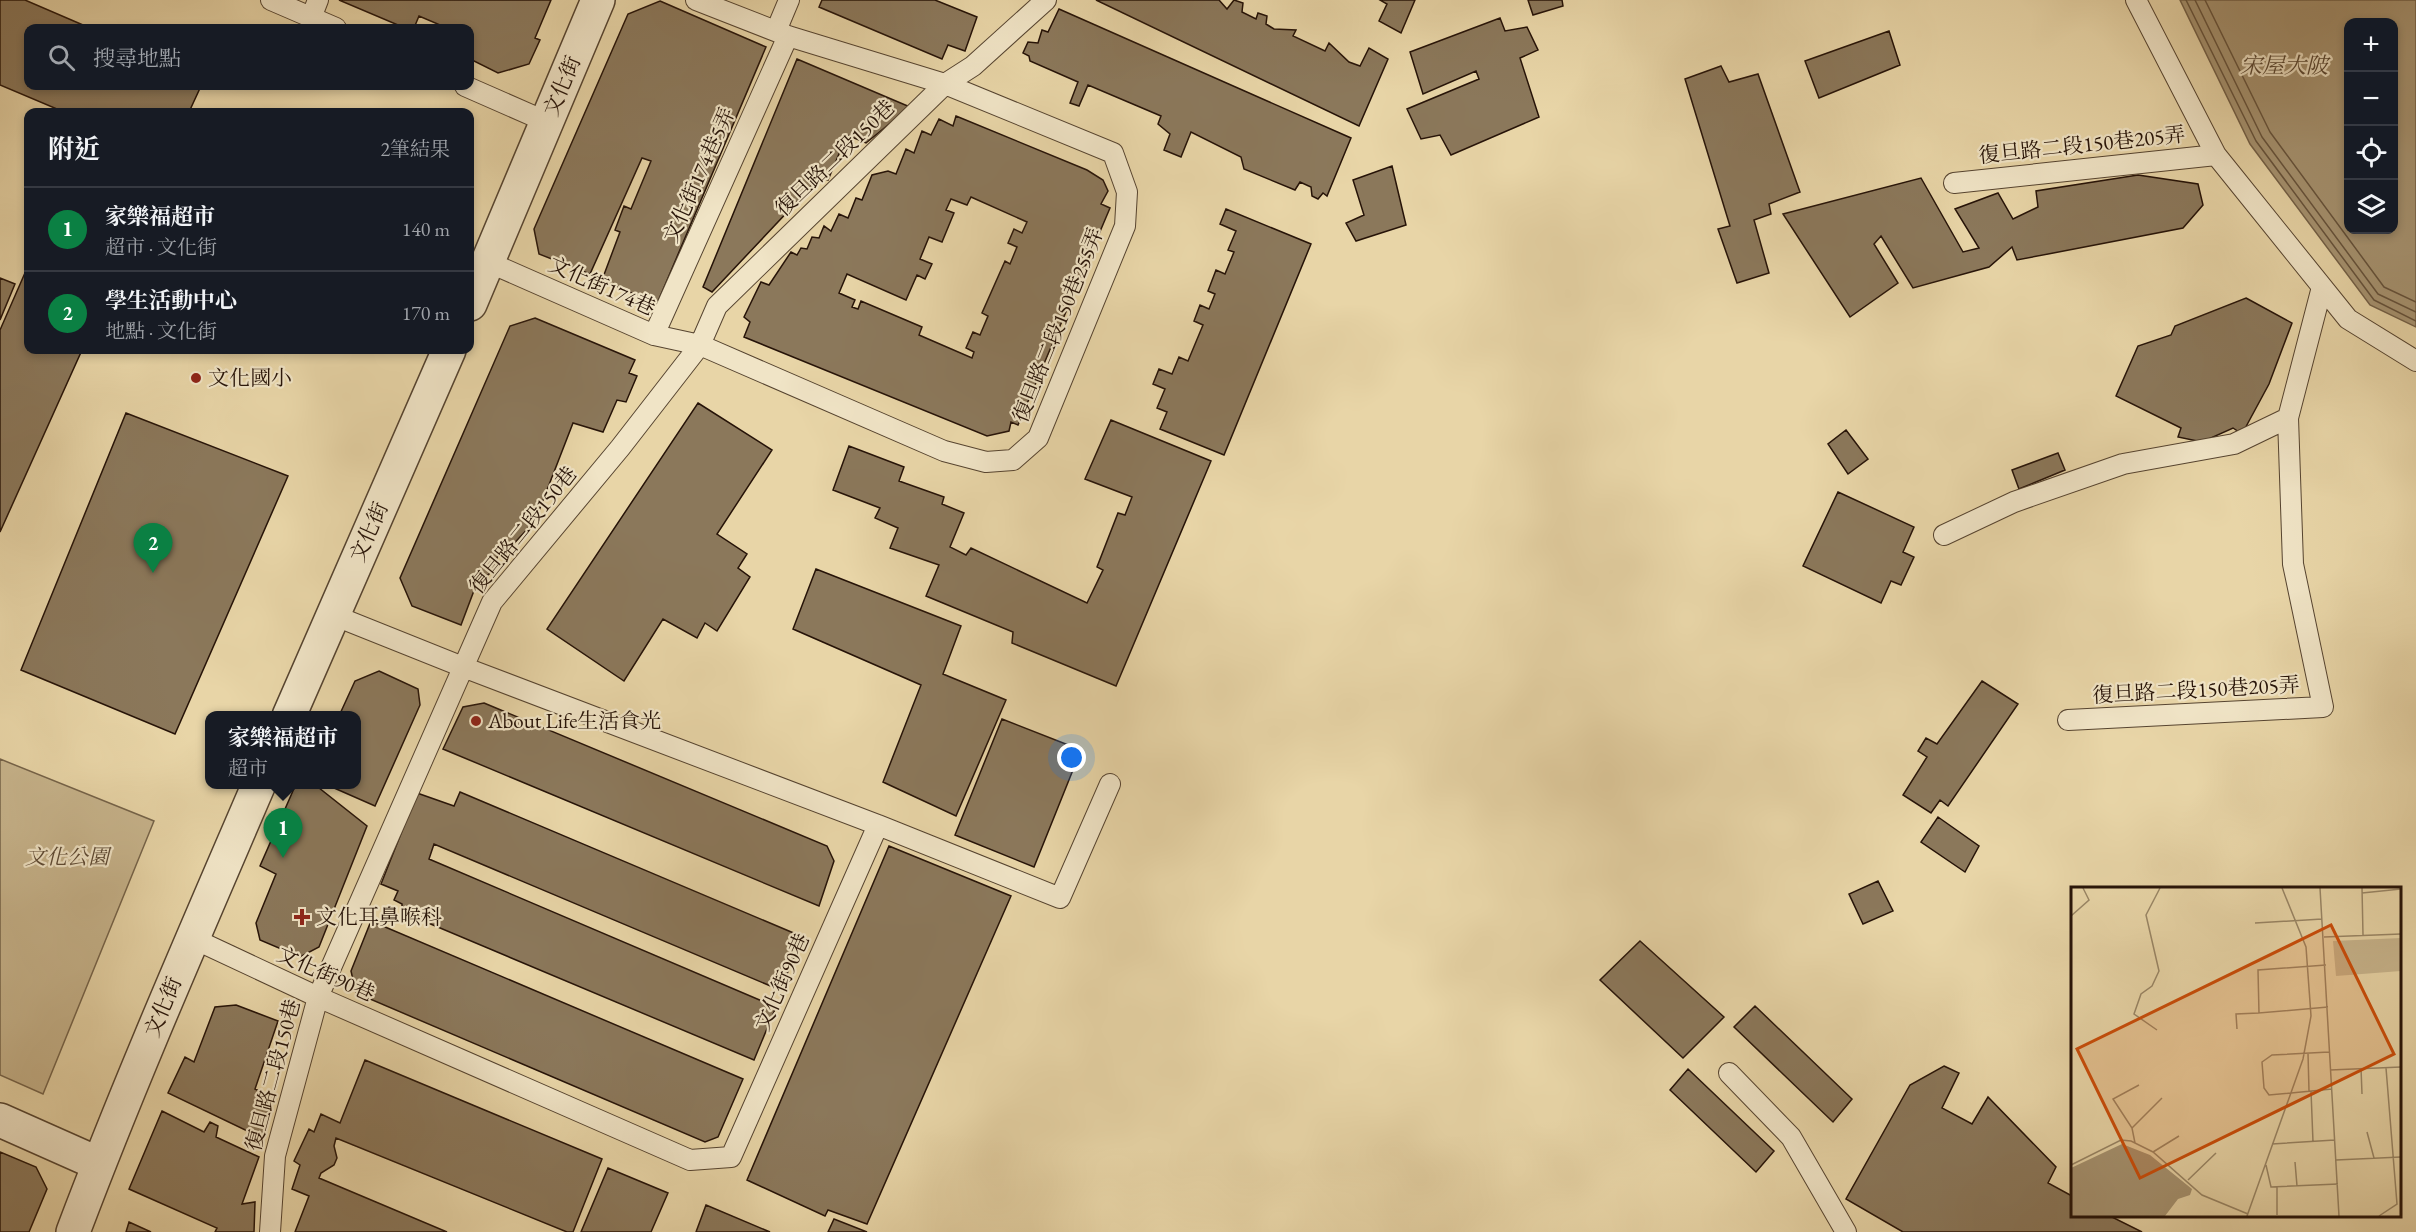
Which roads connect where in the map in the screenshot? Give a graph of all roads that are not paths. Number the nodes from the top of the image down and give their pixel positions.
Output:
1 (271, 0) edge
2 (598, 0) edge
3 (696, 0) edge
4 (789, 0) edge
5 (1046, 0) edge
6 (2136, 0) edge
7 (315, 9) edge
8 (332, 24) edge
9 (782, 34) junction
10 (945, 84) junction
11 (474, 90) edge
12 (547, 122) junction
13 (2216, 155) junction
14 (1954, 183) dead end
15 (488, 262) junction
16 (2322, 287) junction
17 (474, 295) edge
18 (654, 335) junction
19 (700, 345) junction
20 (447, 354) edge
21 (2416, 361) edge
22 (2288, 418) junction
23 (1944, 535) dead end
24 (333, 615) junction
25 (463, 668) junction
26 (291, 711) edge
27 (2068, 720) dead end
28 (1110, 784) dead end
29 (257, 789) edge
30 (878, 825) junction
31 (192, 938) junction
32 (318, 997) junction
33 (1729, 1073) dead end
34 (0, 1120) edge
35 (99, 1164) junction
36 (73, 1232) edge
37 (270, 1232) edge
38 (1846, 1232) edge

1 - 7 lane
2 - 12 street, 文化街
3 - 9 lane, 復旦路二段150巷255弄
4 - 9 lane, 文化街174巷5弄
5 - 10 lane, 復旦路二段150巷
6 - 13 lane, 復旦路二段150巷205弄
7 - 8 lane
9 - 10 lane, 復旦路二段150巷255弄
9 - 18 lane, 文化街174巷5弄
10 - 19 lane, 復旦路二段150巷
10 - 19 lane, 復旦路二段150巷255弄
11 - 12 lane
12 - 15 street, 文化街
13 - 14 lane, 復旦路二段150巷205弄
13 - 16 lane, 復旦路二段150巷205弄
15 - 17 street, 文化街
15 - 18 lane, 文化街174巷
16 - 21 lane, 復旦路二段150巷205弄
16 - 22 lane, 復旦路二段150巷205弄
18 - 19 lane, 文化街174巷
19 - 25 lane, 復旦路二段150巷
20 - 24 street, 文化街
22 - 23 lane
22 - 27 lane, 復旦路二段150巷205弄
24 - 25 lane
24 - 26 street, 文化街
25 - 30 lane
25 - 32 lane, 復旦路二段150巷
28 - 30 lane
29 - 31 street, 文化街
30 - 32 lane, 文化街90巷
31 - 32 lane, 文化街90巷
31 - 35 street, 文化街
32 - 37 lane, 復旦路二段150巷
33 - 38 lane
34 - 35 street
35 - 36 street, 文化街

